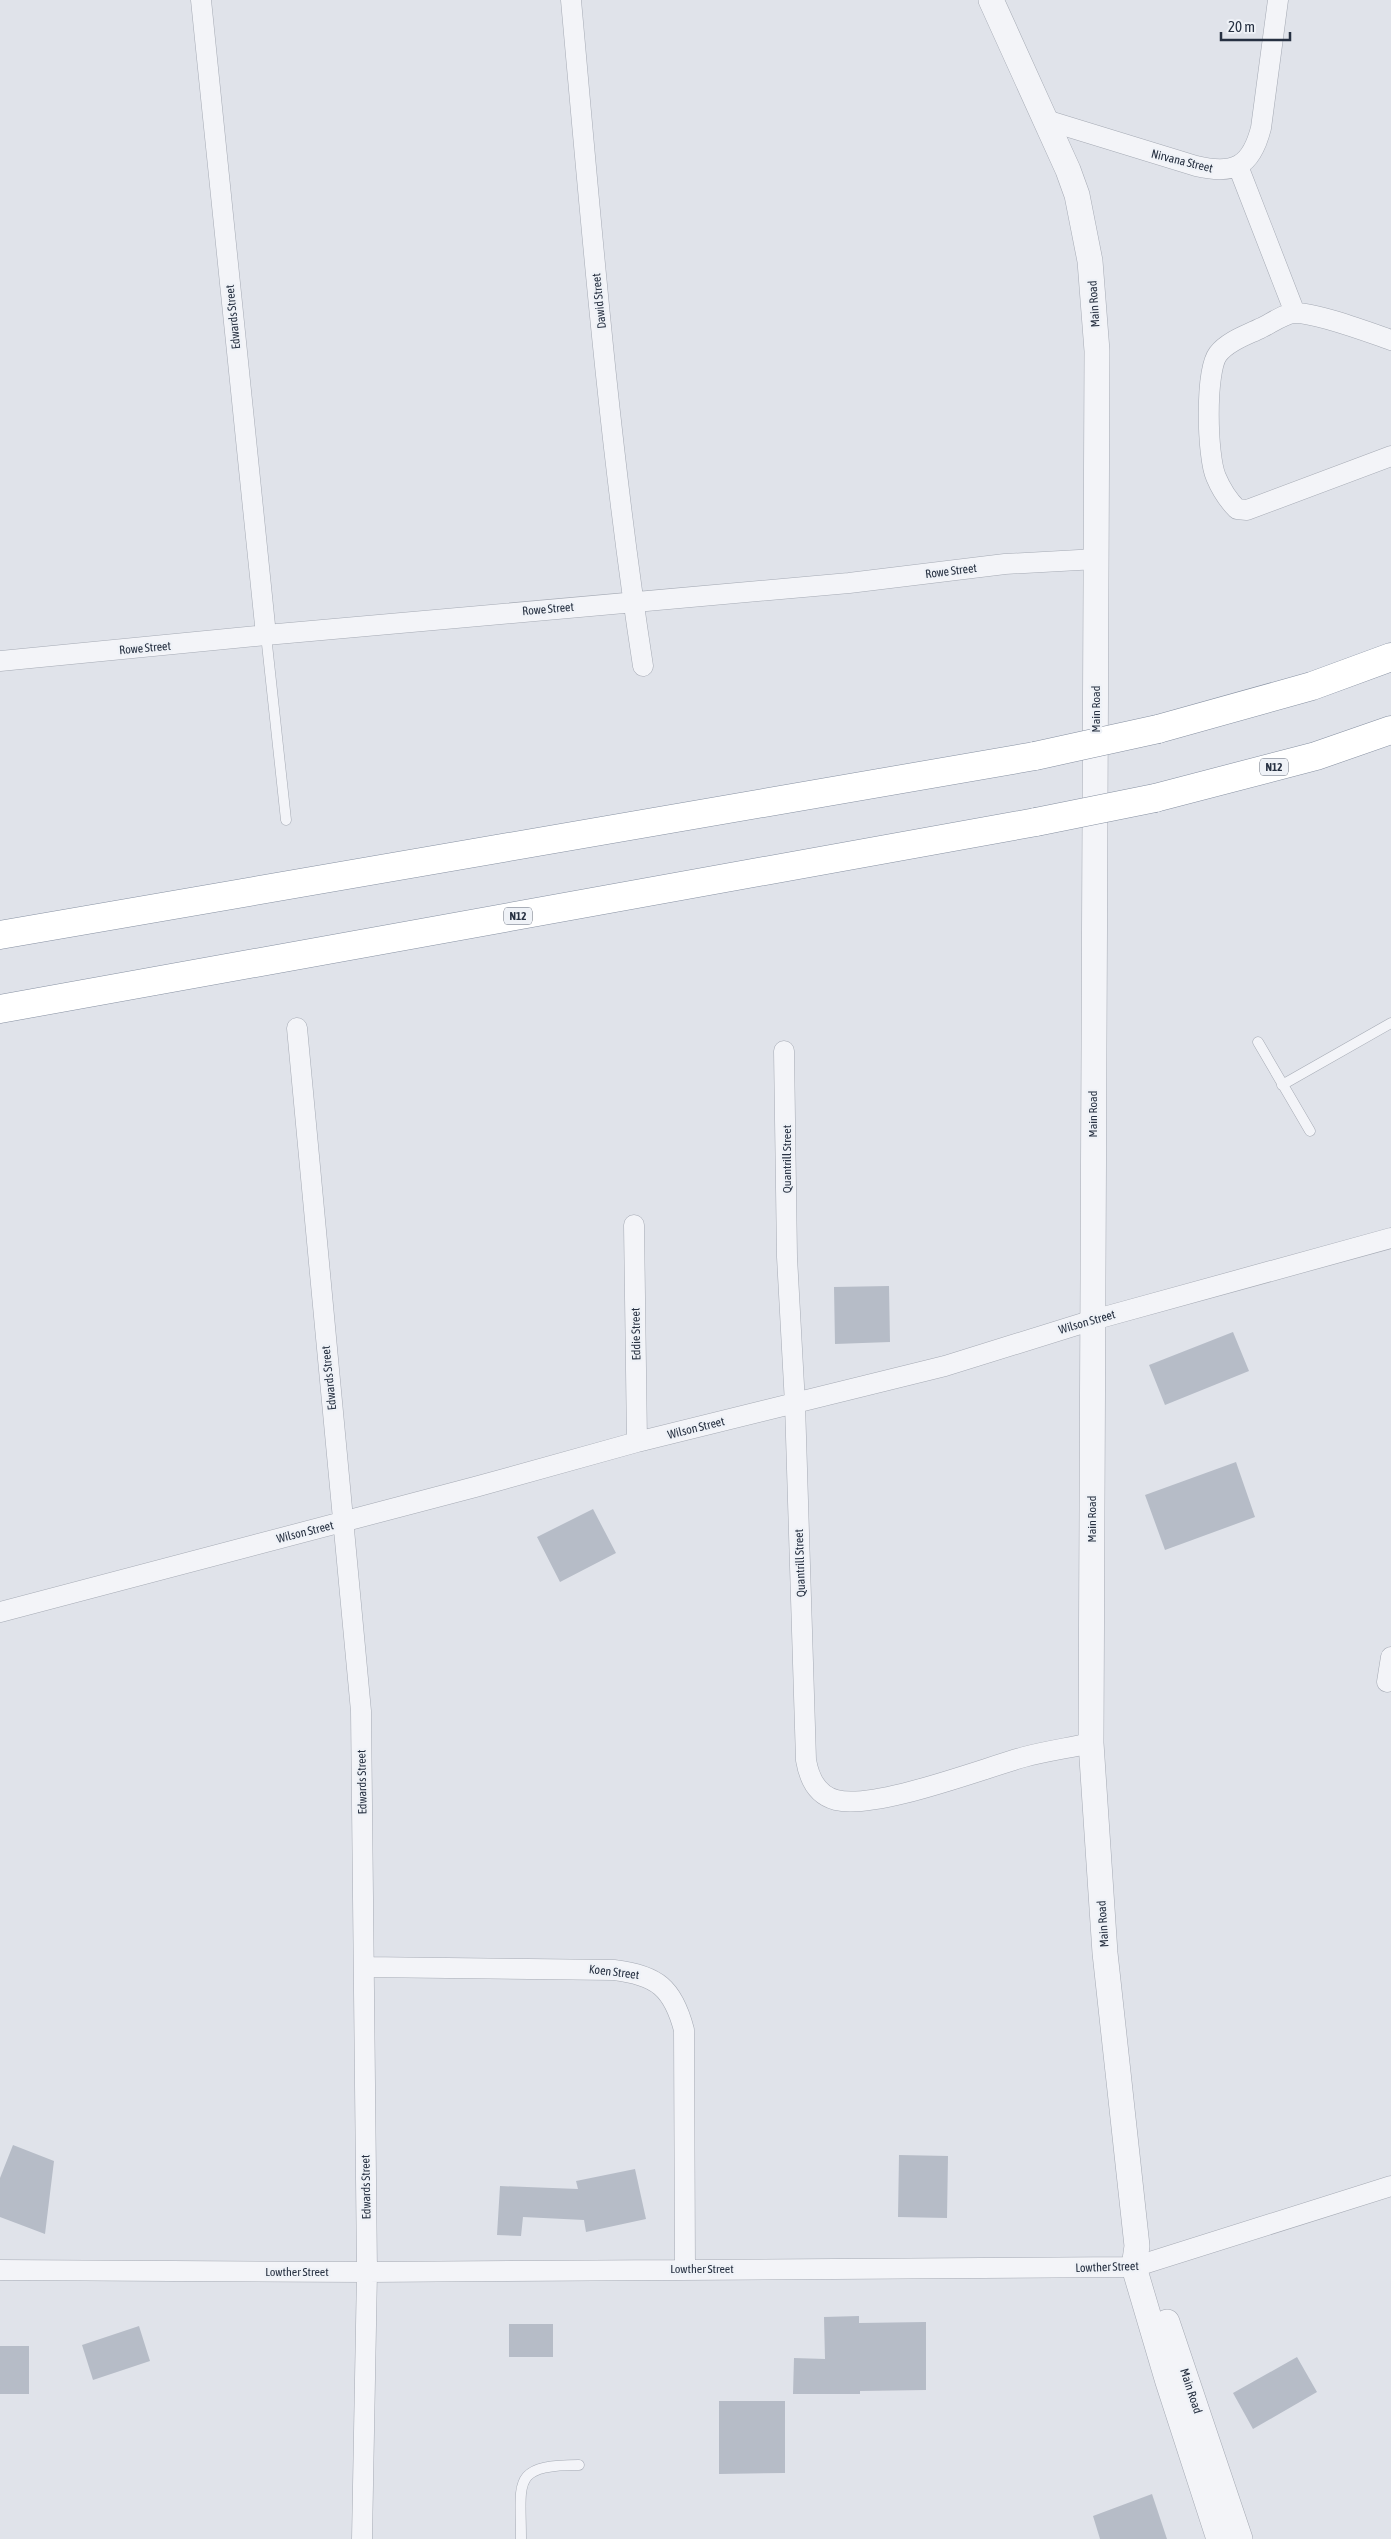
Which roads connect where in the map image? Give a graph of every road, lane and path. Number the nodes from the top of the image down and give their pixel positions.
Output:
1 (201, 0) edge
2 (572, 0) edge
3 (991, 0) edge
4 (1278, 0) edge
5 (1046, 120) junction
6 (1238, 166) junction
7 (1295, 313) junction
8 (1391, 340) edge
9 (1391, 456) edge
10 (1097, 560) junction
11 (633, 601) junction
12 (266, 635) junction
13 (1391, 657) edge
14 (0, 661) edge
15 (642, 666) dead end
16 (1391, 730) edge
17 (286, 820) dead end
18 (0, 935) edge
19 (0, 1009) edge
20 (1391, 1023) edge
21 (297, 1028) dead end
22 (1258, 1042) dead end
23 (784, 1051) dead end
24 (1282, 1086) junction
25 (1310, 1132) dead end
26 (634, 1226) dead end
27 (1391, 1238) edge
28 (1093, 1320) junction
29 (795, 1404) junction
30 (637, 1442) junction
31 (343, 1522) junction
32 (0, 1612) edge
33 (1391, 1657) edge
34 (1387, 1682) dead end
35 (1091, 1744) junction
36 (364, 1967) junction
37 (1391, 2186) edge
38 (1139, 2259) junction
39 (685, 2269) junction
40 (0, 2270) edge
41 (367, 2272) junction
42 (579, 2465) dead end
43 (362, 2539) edge
44 (522, 2539) edge
45 (1219, 2539) edge
46 (1240, 2539) edge

1 - 12 street, Edwards Street
2 - 11 street, Dawid Street
3 - 5 street, Main Road
4 - 6 street
5 - 6 street, Nirvana Street
5 - 10 street, Main Road
6 - 7 street
7 - 8 street
7 - 9 street
10 - 11 street, Rowe Street
10 - 28 street, Main Road
11 - 12 street, Rowe Street
11 - 15 street, Dawid Street
12 - 14 street, Rowe Street
12 - 17 lane
13 - 18 highway, bridge
16 - 19 highway, N12, bridge
20 - 24 lane
21 - 31 street, Edwards Street
22 - 24 lane
23 - 29 street, Quantrill Street
24 - 25 lane
26 - 30 street, Eddie Street
27 - 28 street, Wilson Street
28 - 29 street, Wilson Street
28 - 35 street, Main Road
29 - 30 street, Wilson Street
29 - 35 street, Quantrill Street
30 - 31 street, Wilson Street
31 - 32 street, Wilson Street
31 - 36 street, Edwards Street
33 - 34 street
35 - 38 street, Main Road
36 - 39 street, Koen Street
36 - 41 street, Edwards Street
37 - 38 street, Lowther Street
38 - 39 street, Lowther Street
38 - 45 street, Main Road
38 - 46 street, Main Road
39 - 41 street, Lowther Street
40 - 41 street, Lowther Street
41 - 43 street, Edwards Street
42 - 44 lane

